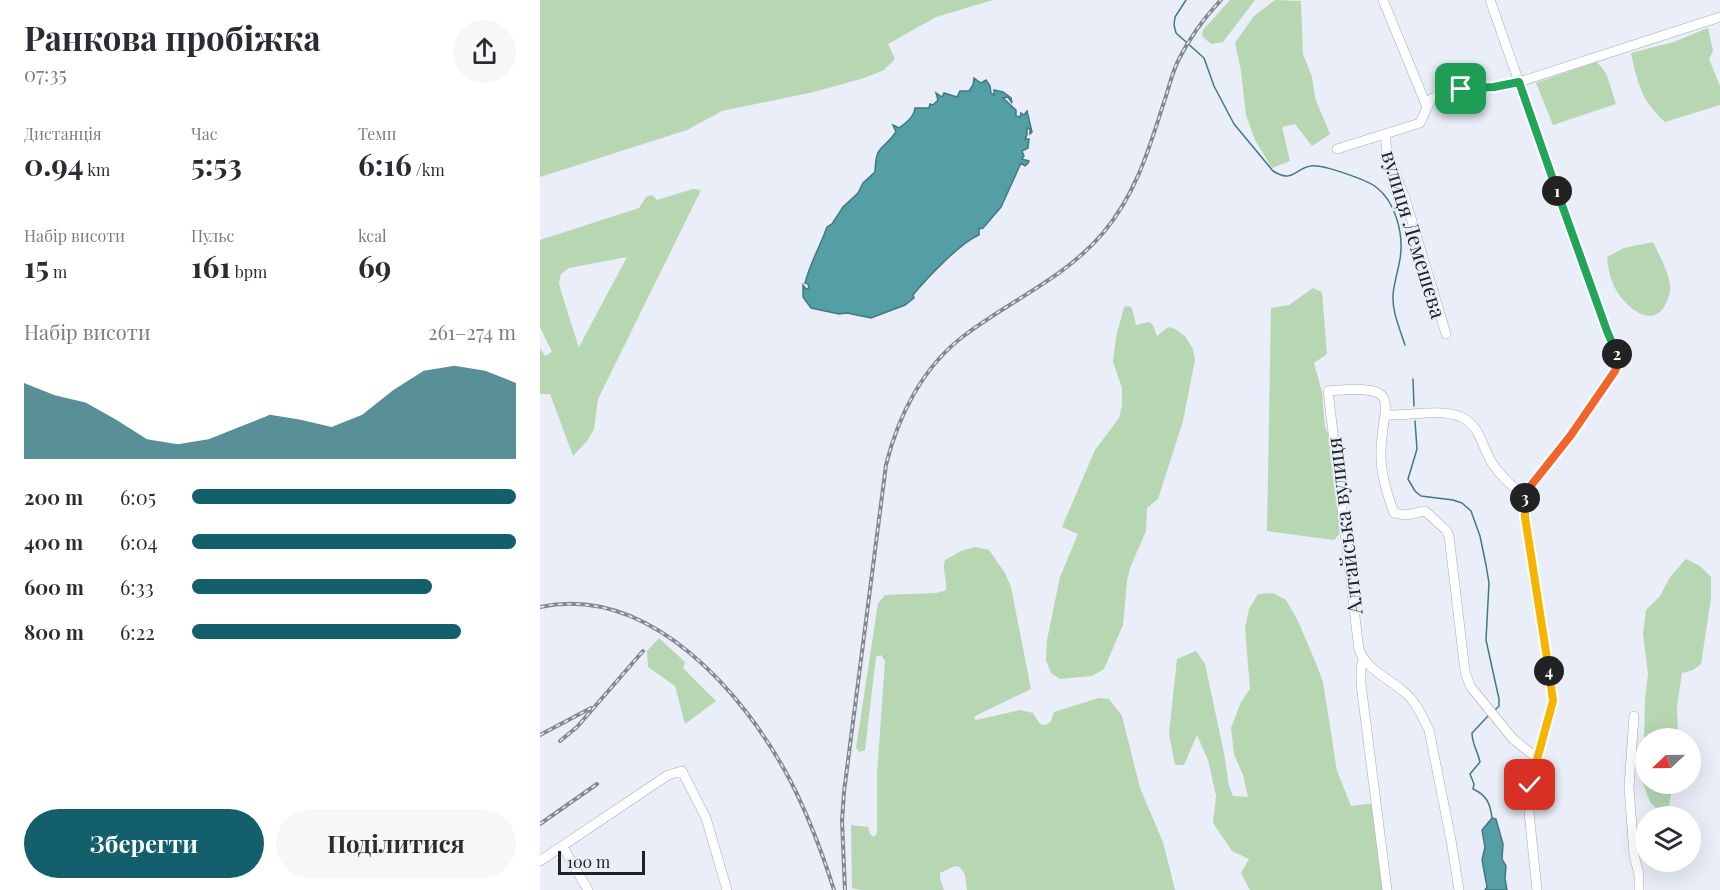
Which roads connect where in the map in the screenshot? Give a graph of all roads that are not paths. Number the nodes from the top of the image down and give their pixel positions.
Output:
1 (1383, 0) edge
2 (1490, 0) edge
3 (1720, 17) edge
4 (1519, 82) junction
5 (1428, 105) junction
6 (1385, 134) junction
7 (1336, 149) dead end
8 (1446, 334) dead end
9 (1386, 415) junction
10 (1525, 496) junction
11 (1363, 659) junction
12 (1634, 716) dead end
13 (1537, 758) junction
14 (563, 848) junction
15 (540, 861) edge
16 (588, 890) edge
17 (727, 890) edge
18 (1387, 890) edge
19 (1459, 890) edge
20 (1537, 890) edge
21 (1639, 890) edge

1 - 5 street
2 - 4 street
3 - 4 street
4 - 5 street
4 - 10 street
5 - 6 street, вулиця Лемешєва
6 - 7 street, вулиця Лемешєва
6 - 8 street, вулиця Лемешєва
9 - 10 street
9 - 11 street, Алтайська вулиця
9 - 13 street
10 - 13 street
11 - 18 street, Алтайська вулиця
11 - 19 street
12 - 21 street
13 - 20 street
14 - 15 street
14 - 16 street
14 - 17 street

